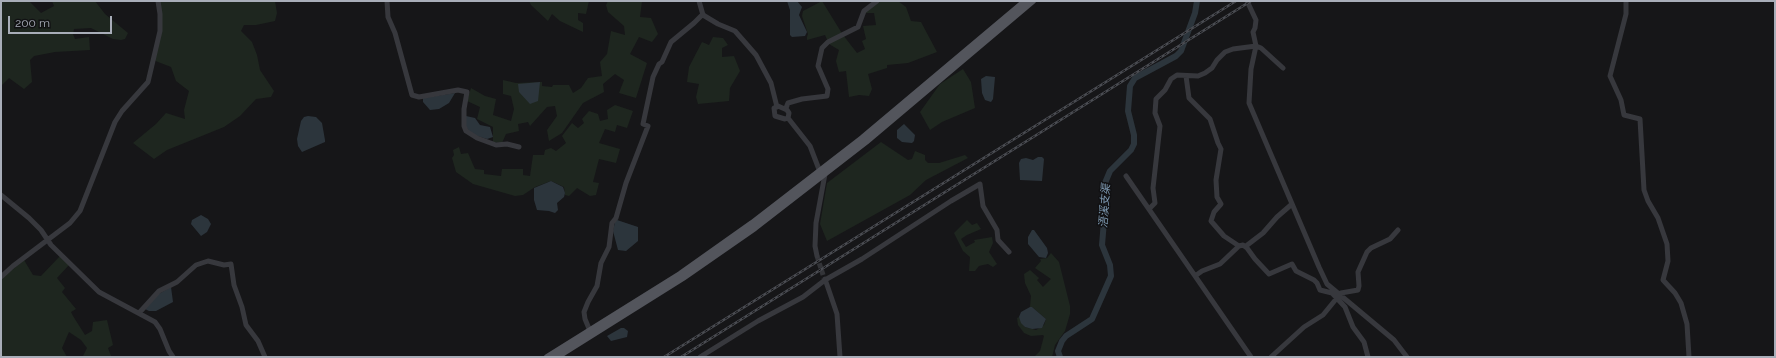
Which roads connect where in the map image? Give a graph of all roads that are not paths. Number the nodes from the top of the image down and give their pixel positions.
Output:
1 (158, 1) edge
2 (387, 1) edge
3 (698, 1) edge
4 (877, 1) edge
5 (1025, 1) edge
6 (1034, 1) edge
7 (1247, 1) edge
8 (1626, 1) edge
9 (702, 14) junction
10 (1256, 46) junction
11 (1283, 68) dead end
12 (1186, 76) junction
13 (777, 107) junction
14 (786, 108) junction
15 (788, 118) junction
16 (519, 147) dead end
17 (823, 173) junction
18 (1126, 176) dead end
19 (1, 195) edge
20 (1292, 204) junction
21 (1149, 209) junction
22 (1398, 230) dead end
23 (47, 240) junction
24 (1239, 246) junction
25 (1246, 246) junction
26 (1009, 252) dead end
27 (817, 256) tunnel mouth
28 (1195, 276) junction
29 (1, 277) edge
30 (825, 279) junction
31 (1339, 296) junction
32 (139, 314) junction
33 (590, 331) junction
34 (173, 357) edge
35 (265, 357) edge
36 (547, 357) edge
37 (557, 357) edge
38 (700, 357) edge
39 (840, 357) edge
40 (1251, 357) edge
41 (1271, 357) edge
42 (1368, 357) edge
43 (1407, 357) edge
44 (1689, 357) edge

1 - 23 street
2 - 16 street
3 - 9 street
4 - 14 street
5 - 17 main road
6 - 17 main road
7 - 10 street
8 - 44 street
9 - 13 street
9 - 33 street
10 - 11 street
10 - 12 street
10 - 20 street
12 - 21 street
12 - 24 street
13 - 14 street
13 - 15 street
14 - 15 street
15 - 17 street
17 - 27 street
17 - 33 main road
17 - 37 main road
18 - 21 street
19 - 23 street
20 - 25 street
20 - 31 street
21 - 28 street
22 - 31 street
23 - 29 street
23 - 32 street
24 - 25 street
24 - 28 street
25 - 31 street
26 - 30 street
28 - 40 street
30 - 38 street
30 - 39 street
31 - 41 street
31 - 42 street
31 - 43 street
32 - 34 street
32 - 35 street
33 - 36 main road

